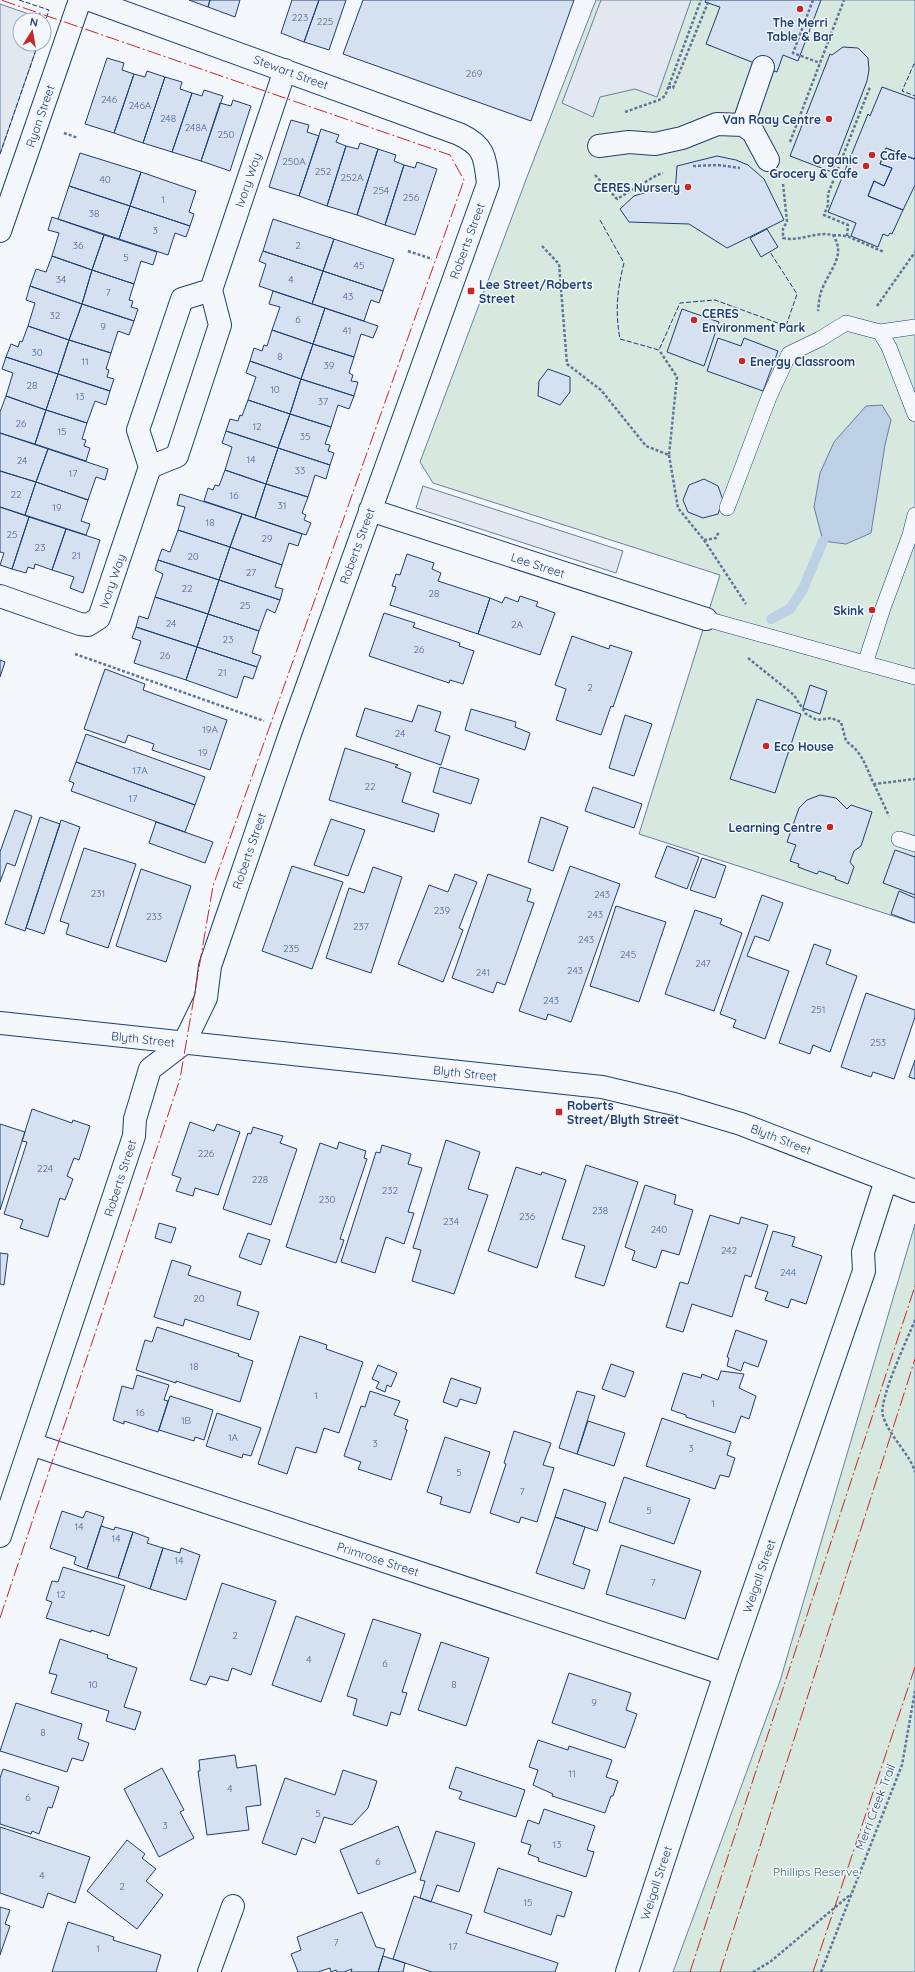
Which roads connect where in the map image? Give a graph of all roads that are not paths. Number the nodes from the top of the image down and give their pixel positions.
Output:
1 (80, 0) edge
2 (90, 0) edge
3 (763, 67) dead end
4 (286, 70) junction
5 (743, 125) junction
6 (599, 146) dead end
7 (484, 156) joint
8 (768, 160) road end
9 (0, 231) edge
10 (211, 290) junction
11 (915, 328) edge
12 (880, 332) junction
13 (915, 414) edge
14 (150, 467) junction
15 (727, 508) dead end
16 (370, 510) junction
17 (915, 515) edge
18 (0, 596) edge
19 (706, 619) joint
20 (865, 664) junction
21 (915, 678) edge
22 (899, 839) road end
23 (915, 844) edge
24 (0, 1023) edge
25 (184, 1043) junction
26 (886, 1180) junction
27 (915, 1191) edge
28 (31, 1444) junction
29 (0, 1536) edge
30 (725, 1674) junction
31 (233, 1906) dead end
32 (210, 1972) edge
33 (627, 1972) edge

1 - 9 street, Ryan Street
2 - 4 street, Stewart Street
3 - 5 street
4 - 7 street, Stewart Street
4 - 10 street, Ivory Way
5 - 6 street
5 - 8 street
7 - 16 street, Roberts Street
10 - 14 street
10 - 14 street
11 - 12 lane
12 - 13 lane
12 - 15 lane
14 - 18 street, Ivory Way
16 - 19 street, Lee Street
16 - 25 street, Roberts Street
17 - 20 lane
19 - 20 lane
20 - 21 lane
22 - 23 lane
24 - 25 street, Blyth Street
25 - 26 street, Blyth Street
25 - 28 street, Roberts Street
26 - 27 street, Blyth Street
26 - 30 street, Weigall Street
28 - 29 street, Roberts Street
28 - 30 street, Primrose Street
30 - 33 street, Weigall Street
31 - 32 street

